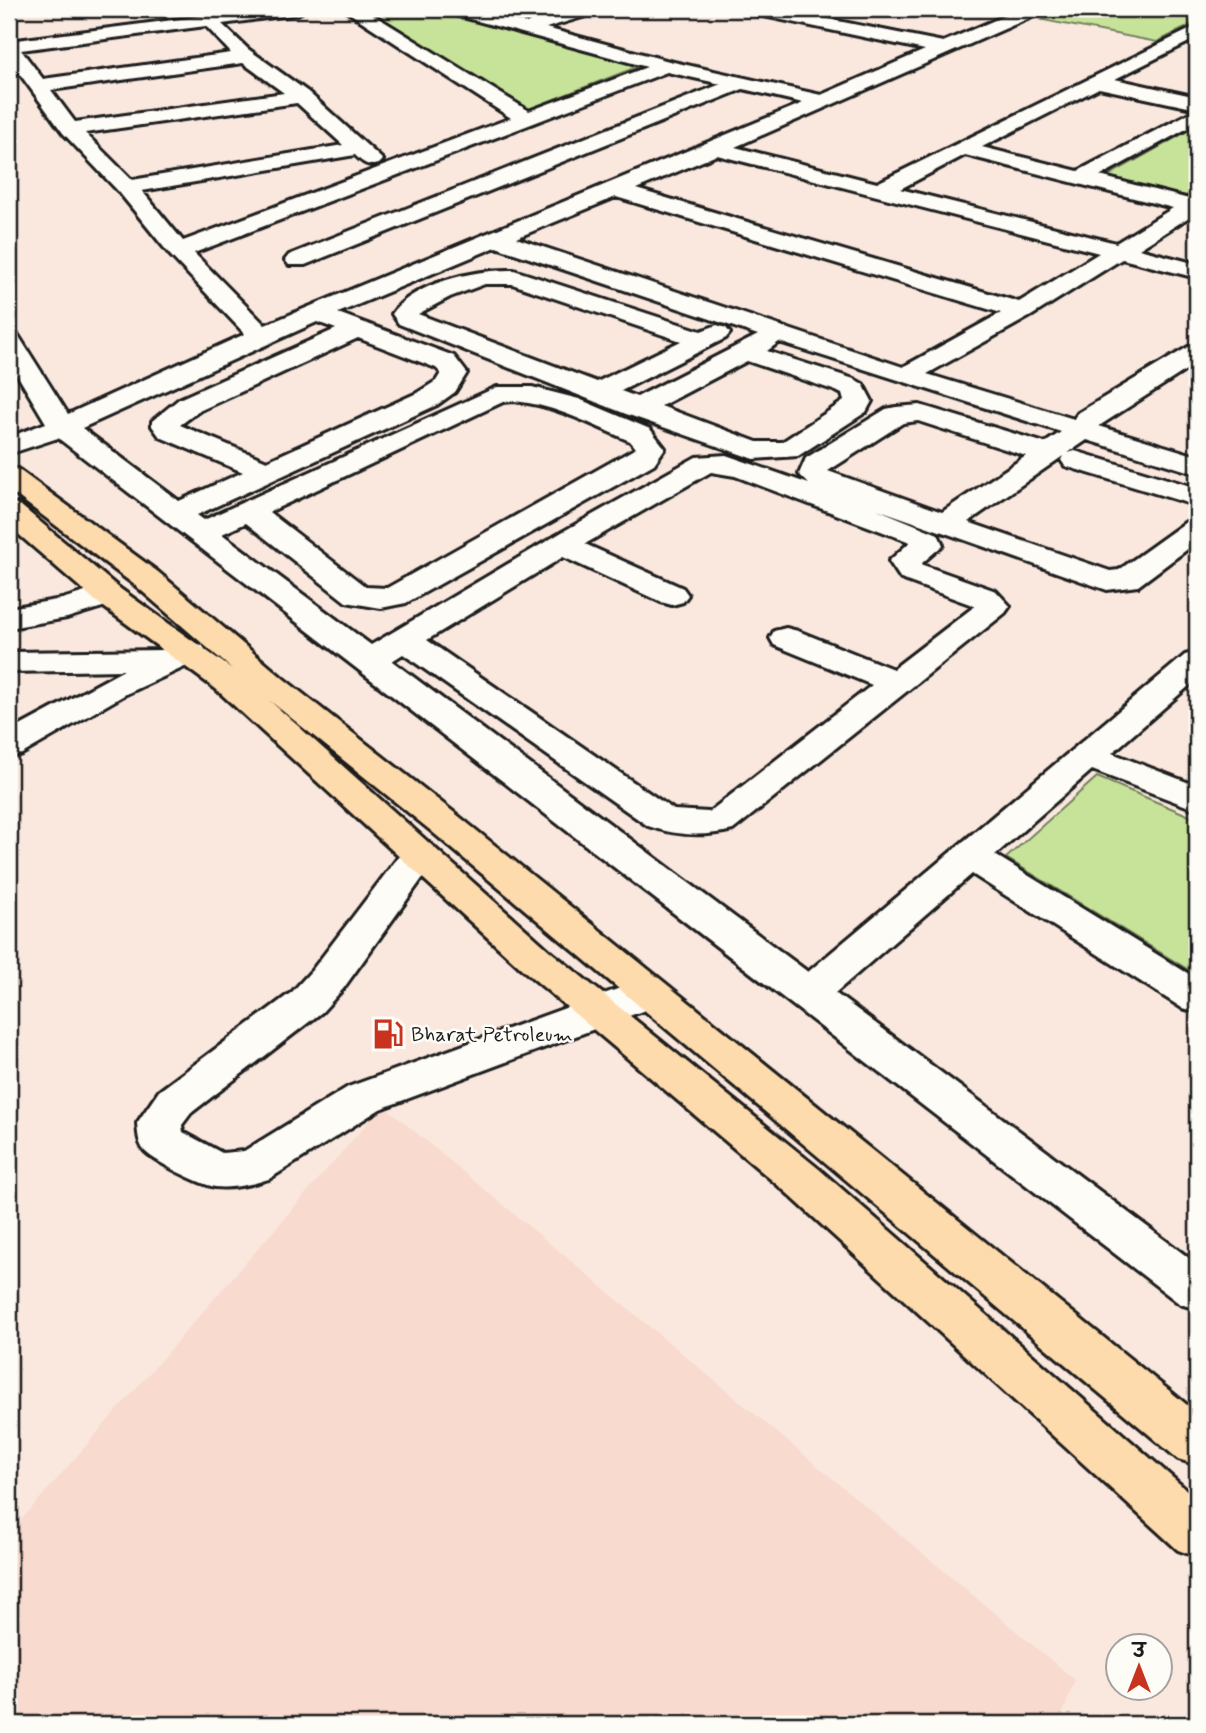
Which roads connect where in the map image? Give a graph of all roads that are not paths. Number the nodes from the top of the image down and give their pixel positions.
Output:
1 (298, 9) edge
2 (352, 9) edge
3 (454, 9) edge
4 (590, 9) edge
5 (1035, 9) edge
6 (154, 10) edge
7 (763, 10) edge
8 (210, 20) junction
9 (171, 25) junction
10 (524, 29) junction
11 (1197, 31) edge
12 (9, 46) edge
13 (943, 48) junction
14 (1154, 52) junction
15 (246, 57) junction
16 (1186, 59) dead end
17 (666, 66) junction
18 (1096, 81) junction
19 (741, 83) junction
20 (37, 86) junction
21 (301, 96) junction
22 (821, 101) junction
23 (1197, 103) edge
24 (1197, 115) edge
25 (527, 119) junction
26 (70, 129) junction
27 (715, 148) junction
28 (961, 148) junction
29 (359, 149) junction
30 (387, 173) junction
31 (1081, 178) junction
32 (127, 187) junction
33 (614, 190) junction
34 (880, 190) junction
35 (1195, 204) edge
36 (495, 239) junction
37 (179, 251) junction
38 (1119, 251) junction
39 (297, 260) dead end
40 (1197, 271) edge
41 (1022, 311) junction
42 (316, 313) junction
43 (741, 321) junction
44 (357, 329) junction
45 (780, 334) junction
46 (261, 336) junction
47 (9, 340) edge
48 (703, 340) junction
49 (745, 352) junction
50 (1197, 352) edge
51 (905, 376) junction
52 (598, 392) junction
53 (636, 408) junction
54 (62, 427) junction
55 (1094, 433) junction
56 (9, 446) edge
57 (1047, 453) junction
58 (1075, 460) junction
59 (1197, 465) edge
60 (266, 471) junction
61 (9, 476) edge
62 (1197, 497) edge
63 (9, 511) edge
64 (249, 511) junction
65 (187, 523) junction
66 (952, 526) junction
67 (1197, 528) edge
68 (562, 545) junction
69 (108, 595) junction
70 (672, 595) dead end
71 (9, 618) edge
72 (786, 638) dead end
73 (405, 640) junction
74 (183, 656) junction
75 (9, 662) edge
76 (369, 662) junction
77 (1197, 662) edge
78 (897, 683) junction
79 (9, 746) edge
80 (1088, 756) junction
81 (1197, 799) edge
82 (420, 855) junction
83 (970, 856) junction
84 (649, 993) junction
85 (807, 995) junction
86 (1197, 998) edge
87 (597, 1011) junction
88 (1197, 1290) edge
89 (1197, 1443) edge
90 (1197, 1533) edge

1 - 8 street
2 - 25 street
3 - 10 street
4 - 10 street
5 - 13 street
6 - 9 street
7 - 13 street
8 - 9 street
8 - 15 street
9 - 12 street
10 - 17 street
11 - 14 street
12 - 20 street
13 - 22 street
14 - 16 street
14 - 18 street
15 - 20 street
15 - 21 street
17 - 19 street
17 - 25 street
18 - 23 street
18 - 28 street
19 - 22 street
19 - 39 street
20 - 26 street
21 - 26 street
21 - 29 street
22 - 27 street
24 - 31 street
25 - 30 street
26 - 32 street
27 - 33 street
27 - 34 street
28 - 31 street
28 - 34 street
29 - 30 street
29 - 32 street
30 - 37 street
31 - 35 street
32 - 37 street
33 - 36 street
33 - 41 street
34 - 38 street
35 - 38 street
36 - 42 street
36 - 43 street
37 - 46 street
38 - 40 street
38 - 41 street
41 - 51 street
42 - 44 street
42 - 46 street
43 - 45 street
43 - 48 street
44 - 60 street
44 - 60 street
45 - 49 street
45 - 51 street
46 - 54 street
47 - 54 street
48 - 52 street
48 - 52 street
49 - 53 street
49 - 53 street
50 - 55 street
51 - 55 street
52 - 53 street
54 - 56 street
54 - 65 street
55 - 57 street
55 - 58 street
55 - 59 street
57 - 66 street
57 - 66 street
58 - 62 street
58 - 66 street
60 - 65 street
61 - 84 highway
63 - 69 highway
64 - 64 street
64 - 65 street
65 - 76 street
66 - 67 street
68 - 70 street
68 - 73 street
68 - 78 street
69 - 71 street
69 - 74 highway
72 - 78 street
73 - 76 street
73 - 78 street
74 - 75 street
74 - 79 street
74 - 82 highway
76 - 85 street
77 - 80 street
80 - 81 street
80 - 83 street
82 - 87 highway
82 - 87 street
83 - 85 street
83 - 86 street
84 - 87 street
84 - 89 highway
85 - 88 street
87 - 90 highway

